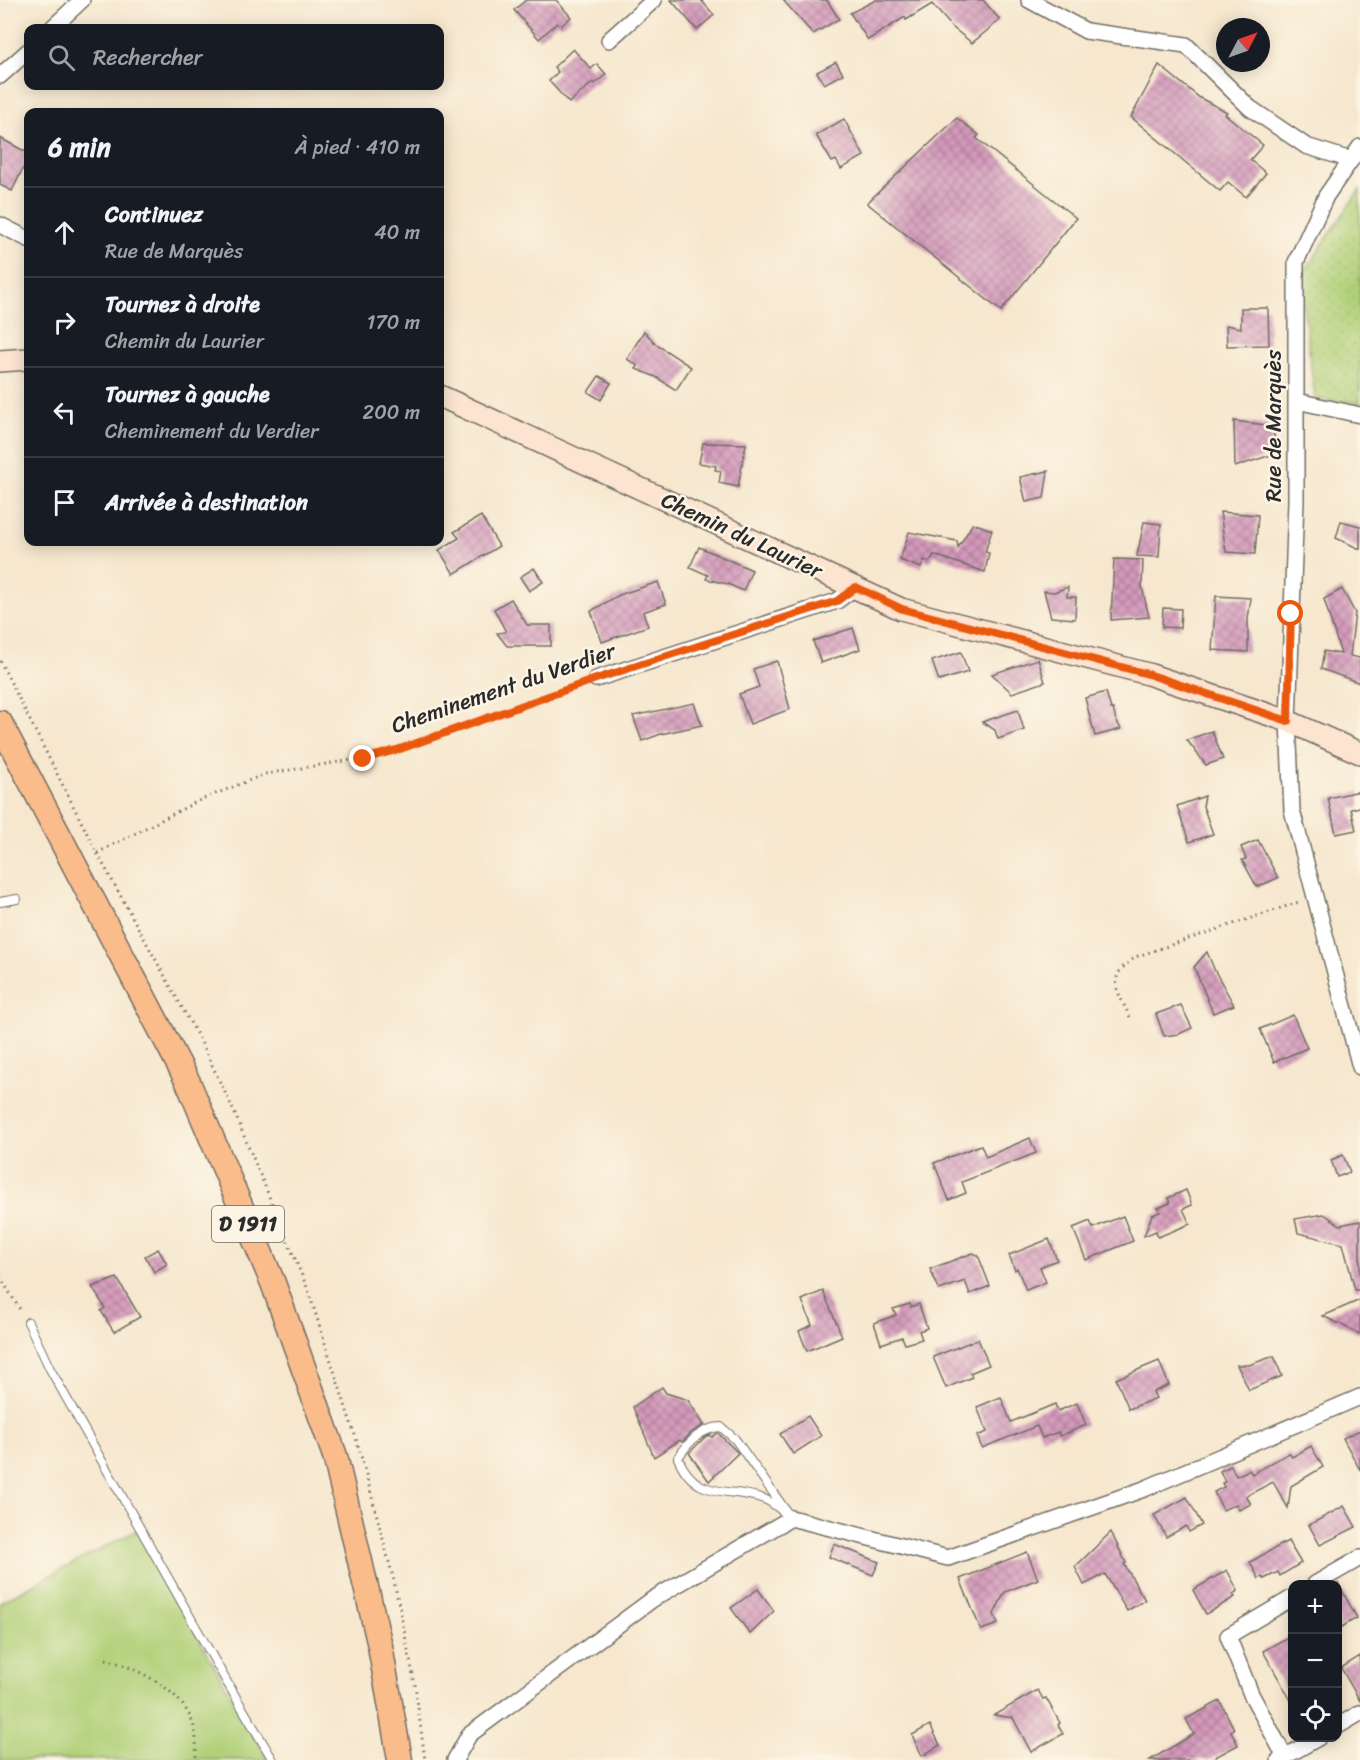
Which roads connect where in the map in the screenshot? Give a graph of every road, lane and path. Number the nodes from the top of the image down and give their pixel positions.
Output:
1 (82, 0) edge
2 (654, 0) edge
3 (1029, 0) edge
4 (56, 24) edge
5 (609, 40) dead end
6 (24, 55) edge
7 (0, 76) edge
8 (1356, 153) edge
9 (0, 225) edge
10 (24, 236) edge
11 (24, 359) edge
12 (0, 361) edge
13 (444, 398) edge
14 (1296, 401) junction
15 (1360, 414) edge
16 (856, 587) junction
17 (596, 679) joint
18 (1288, 721) junction
19 (0, 723) edge
20 (1360, 753) edge
21 (98, 854) dead end
22 (1315, 896) junction
23 (17, 899) dead end
24 (0, 902) edge
25 (1130, 1017) dead end
26 (1360, 1067) edge
27 (0, 1277) edge
28 (28, 1322) joint
29 (1360, 1398) edge
30 (791, 1518) junction
31 (1360, 1558) edge
32 (1322, 1580) edge
33 (1288, 1601) edge
34 (106, 1659) dead end
35 (1360, 1713) edge
36 (1342, 1724) edge
37 (1309, 1742) edge
38 (1282, 1758) edge
39 (196, 1760) edge
40 (273, 1760) edge
41 (400, 1760) edge
42 (455, 1760) edge

1 - 4 street
2 - 5 street
3 - 8 street
6 - 7 street
8 - 14 street, Rue de Marquès
9 - 10 street
11 - 12 street
13 - 16 street, Chemin du Laurier
14 - 15 street
14 - 18 street, Rue de Marquès
16 - 17 street, Cheminement du Verdier
16 - 18 street, Chemin du Laurier
17 - 21 path, Cheminement du Verdier
18 - 20 street, Chemin du Laurier
18 - 22 street, Rue de Marquès
19 - 41 main road, D 1911
22 - 25 path
22 - 26 street, Rue de Marquès
23 - 24 lane
27 - 28 path
28 - 40 lane
29 - 30 street
30 - 30 lane
30 - 42 street
31 - 32 street
33 - 38 street
34 - 39 path
35 - 36 street
37 - 38 street

